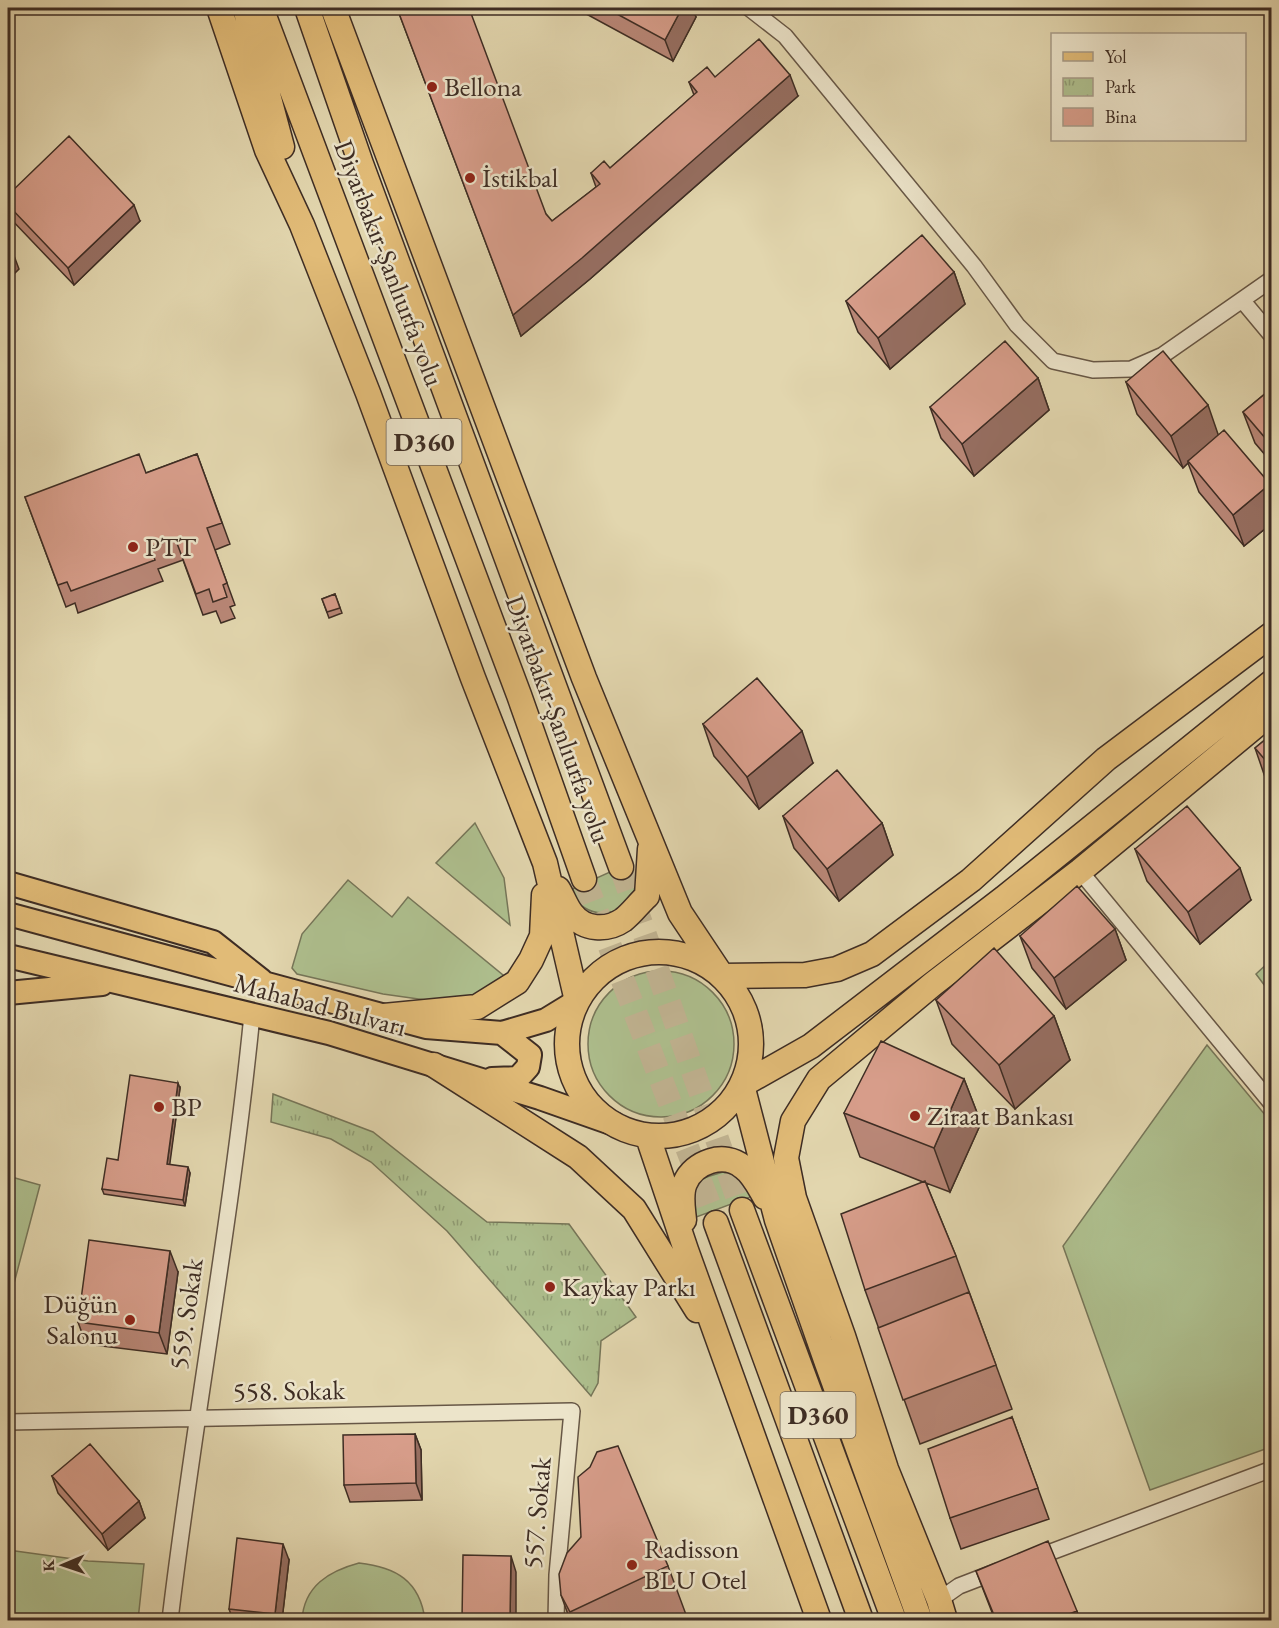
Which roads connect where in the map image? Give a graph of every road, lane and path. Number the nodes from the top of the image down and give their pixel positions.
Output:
1 (219, 8) edge
2 (245, 8) edge
3 (261, 8) edge
4 (307, 8) edge
5 (318, 8) edge
6 (333, 8) edge
7 (749, 8) edge
8 (383, 147) junction
9 (302, 225) junction
10 (1272, 279) edge
11 (1242, 300) junction
12 (1272, 336) edge
13 (1272, 634) edge
14 (1272, 682) edge
15 (1272, 712) edge
16 (650, 841) junction
17 (545, 863) junction
18 (621, 867) tunnel mouth
19 (1080, 870) junction
20 (584, 879) tunnel mouth
21 (8, 883) edge
22 (8, 914) edge
23 (8, 956) edge
24 (722, 976) junction
25 (119, 983) junction
26 (267, 985) junction
27 (8, 993) edge
28 (577, 1001) junction
29 (252, 1015) junction
30 (384, 1016) junction
31 (501, 1033) junction
32 (434, 1065) junction
33 (482, 1080) junction
34 (742, 1085) junction
35 (1272, 1104) edge
36 (614, 1124) junction
37 (648, 1137) junction
38 (742, 1210) tunnel mouth
39 (777, 1220) junction
40 (716, 1223) tunnel mouth
41 (686, 1250) junction
42 (723, 1354) junction
43 (572, 1410) joint
44 (196, 1419) junction
45 (8, 1422) edge
46 (1272, 1469) edge
47 (942, 1610) edge
48 (170, 1620) edge
49 (556, 1620) edge
50 (819, 1620) edge
51 (861, 1620) edge
52 (894, 1620) edge
53 (921, 1620) edge

1 - 9 highway
2 - 9 highway
3 - 20 highway, Diyarbakır-Şanlıurfa yolu / D360
4 - 18 highway, Diyarbakır-Şanlıurfa yolu / D360
5 - 8 highway
6 - 8 highway
7 - 11 street
8 - 16 highway
9 - 17 highway
10 - 11 street
11 - 12 street
13 - 24 highway
14 - 34 highway
15 - 19 highway
16 - 17 highway
16 - 24 highway
17 - 28 highway
17 - 30 highway
19 - 35 street
19 - 47 highway
21 - 26 main road
22 - 26 main road, Mahabad Bulvarı
23 - 25 main road, Mahabad Bulvarı
24 - 28 highway
24 - 34 highway
25 - 27 main road
25 - 29 main road, Mahabad Bulvarı
26 - 30 main road, Mahabad Bulvarı
28 - 31 main road, Mahabad Bulvarı
28 - 36 highway
29 - 32 main road, Mahabad Bulvarı
29 - 44 street, 559. Sokak
30 - 31 main road, Mahabad Bulvarı
31 - 33 main road
32 - 33 main road, Mahabad Bulvarı
32 - 42 highway
33 - 36 main road, Mahabad Bulvarı
34 - 37 highway
34 - 39 highway
36 - 37 highway
37 - 41 highway
38 - 52 highway, D360
39 - 41 highway
39 - 53 highway
40 - 51 highway, D360
41 - 42 highway
42 - 50 highway
43 - 44 street, 558. Sokak
43 - 49 street, 557. Sokak
44 - 45 street, 558. Sokak
44 - 48 street, 559. Sokak
46 - 47 street

